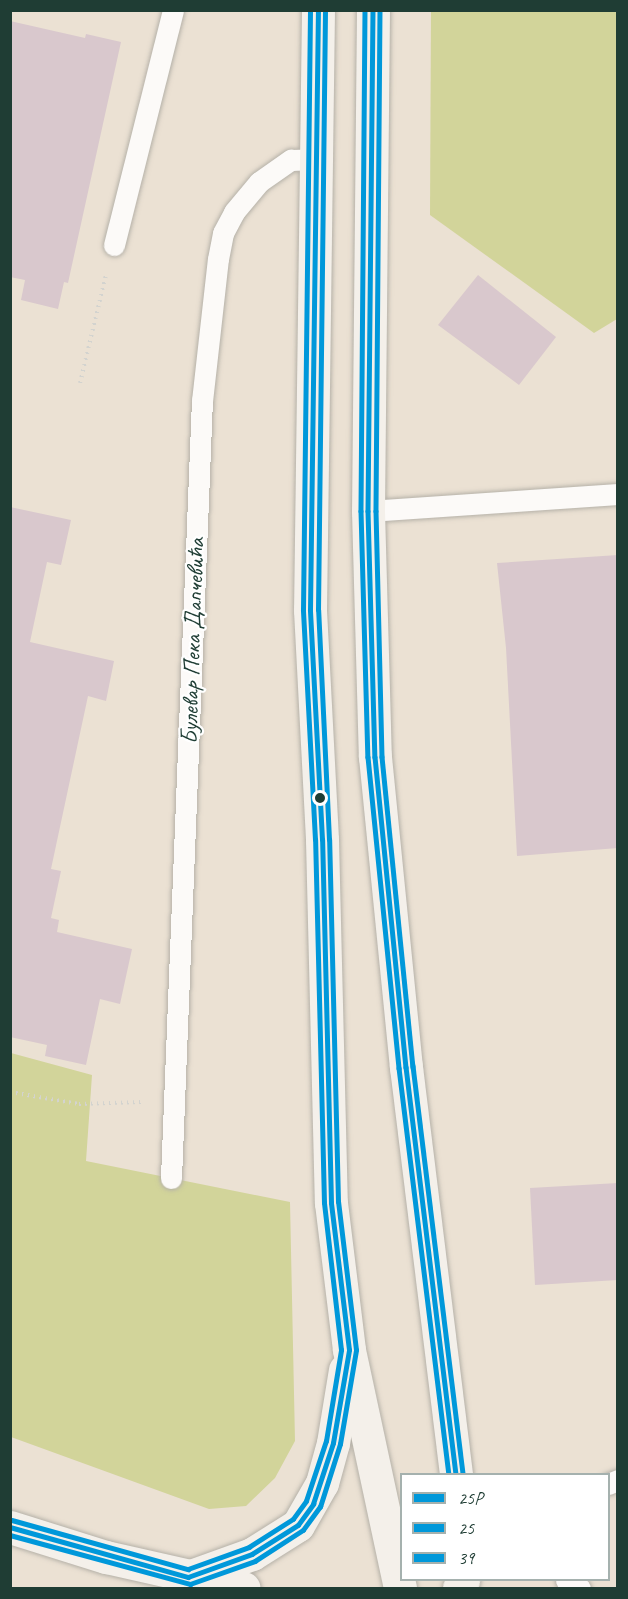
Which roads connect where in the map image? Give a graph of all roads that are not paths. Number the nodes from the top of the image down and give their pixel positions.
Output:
1 (173, 10) edge
2 (318, 10) edge
3 (374, 10) edge
4 (316, 159) junction
5 (114, 245) road end
6 (618, 494) edge
7 (368, 511) junction
8 (171, 1178) dead end
9 (349, 1350) junction
10 (456, 1473) edge
11 (10, 1527) edge
12 (188, 1577) junction
13 (244, 1588) edge
14 (400, 1588) edge

1 - 5 lane
2 - 4 street
3 - 7 street
4 - 8 lane, Булевар Пека Дапчевића
4 - 9 street
6 - 7 lane
7 - 10 street
9 - 12 street
9 - 14 street
11 - 12 street
12 - 13 street

